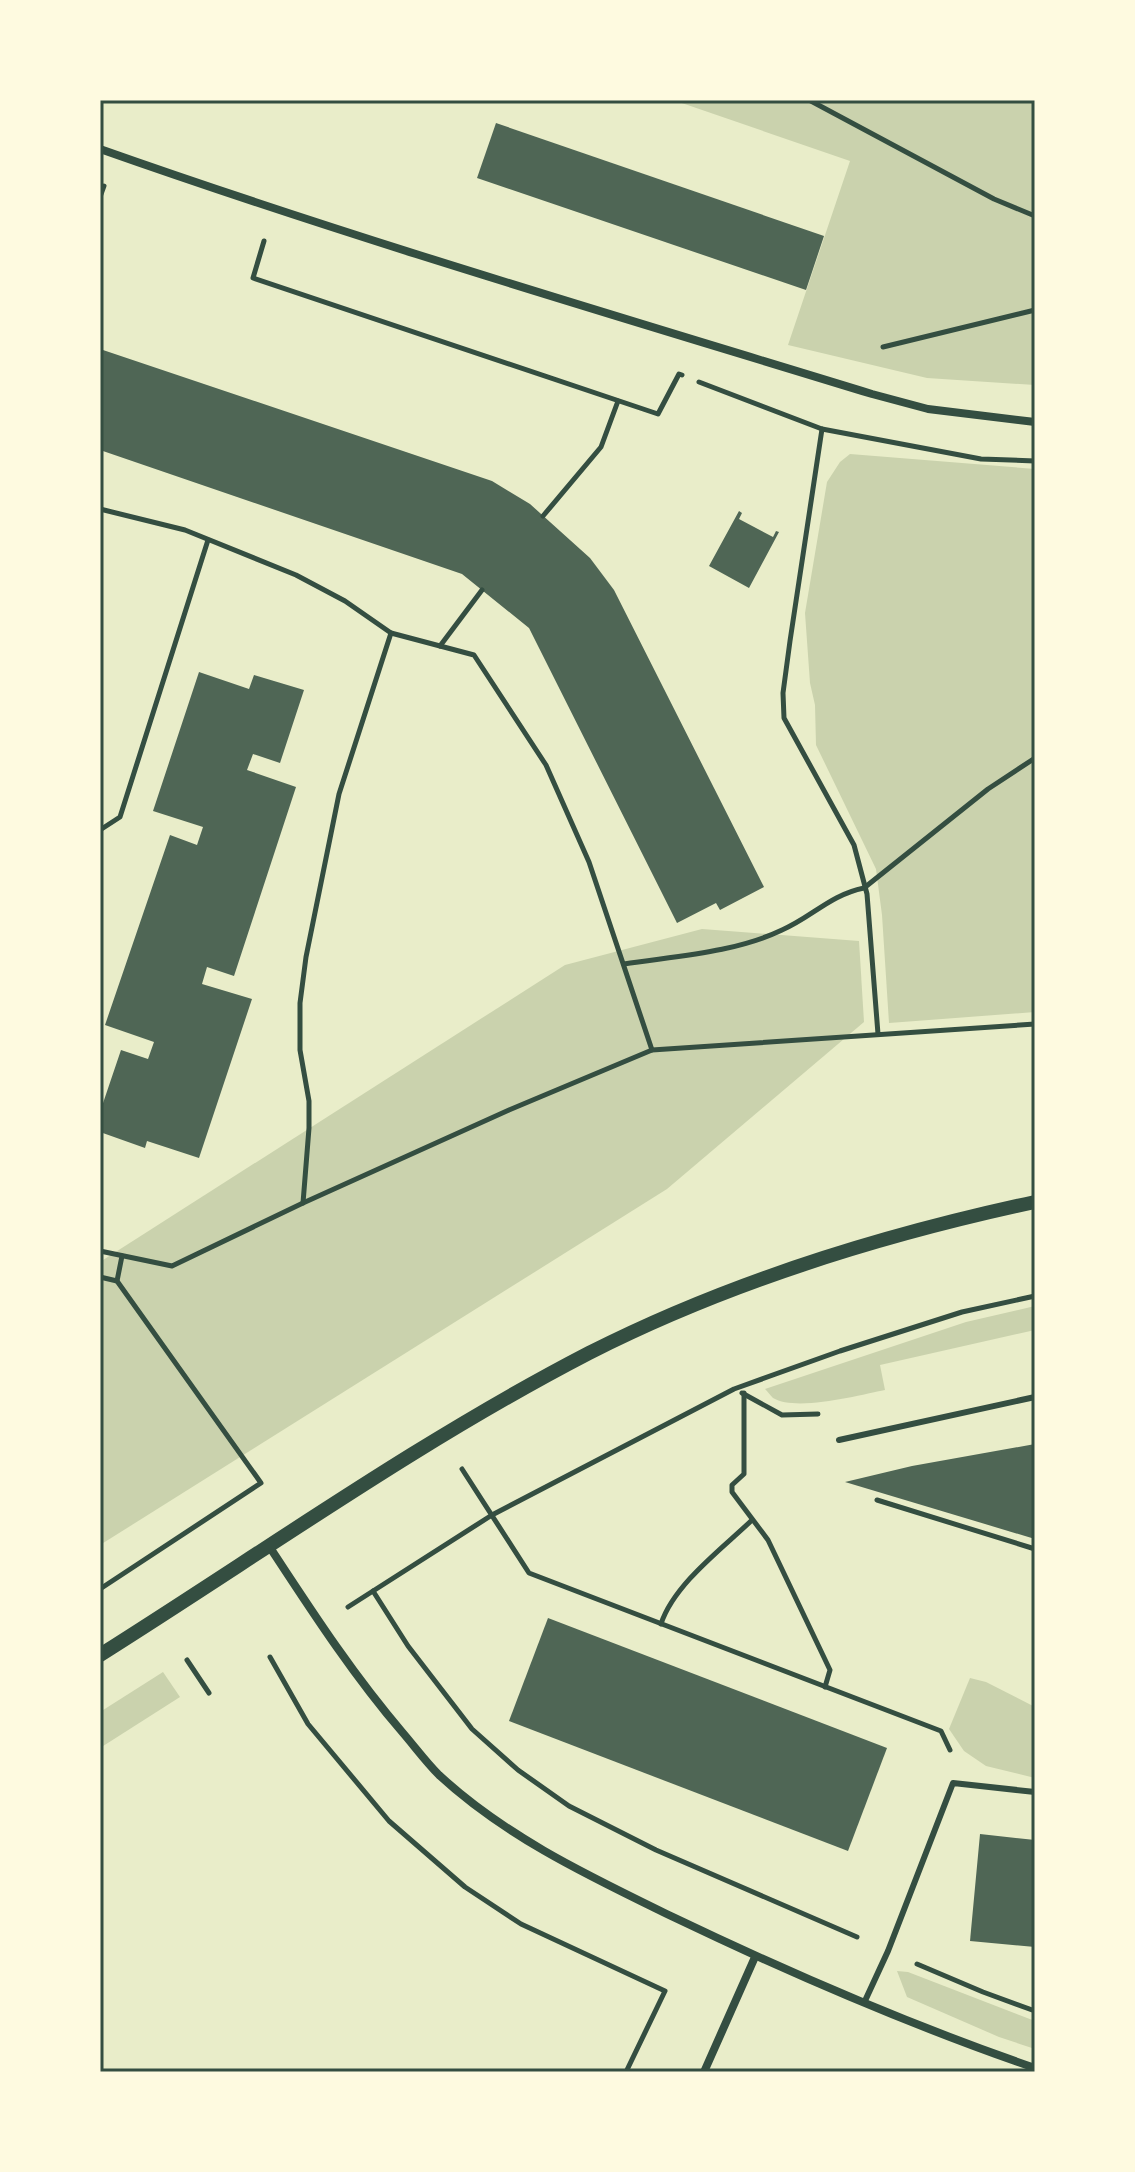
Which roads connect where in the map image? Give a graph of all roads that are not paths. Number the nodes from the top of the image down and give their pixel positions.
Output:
1 (100, 149) edge
2 (1035, 422) edge
3 (1035, 1202) edge
4 (1035, 1397) edge
5 (839, 1440) dead end
6 (269, 1546) junction
7 (100, 1655) edge
8 (1035, 1792) edge
9 (755, 1957) junction
10 (864, 2004) junction
11 (1035, 2068) edge
12 (704, 2072) edge

1 - 2 street
3 - 6 street
4 - 5 lane
6 - 7 street
6 - 9 street
8 - 10 lane
9 - 10 street
9 - 12 street
10 - 11 street

